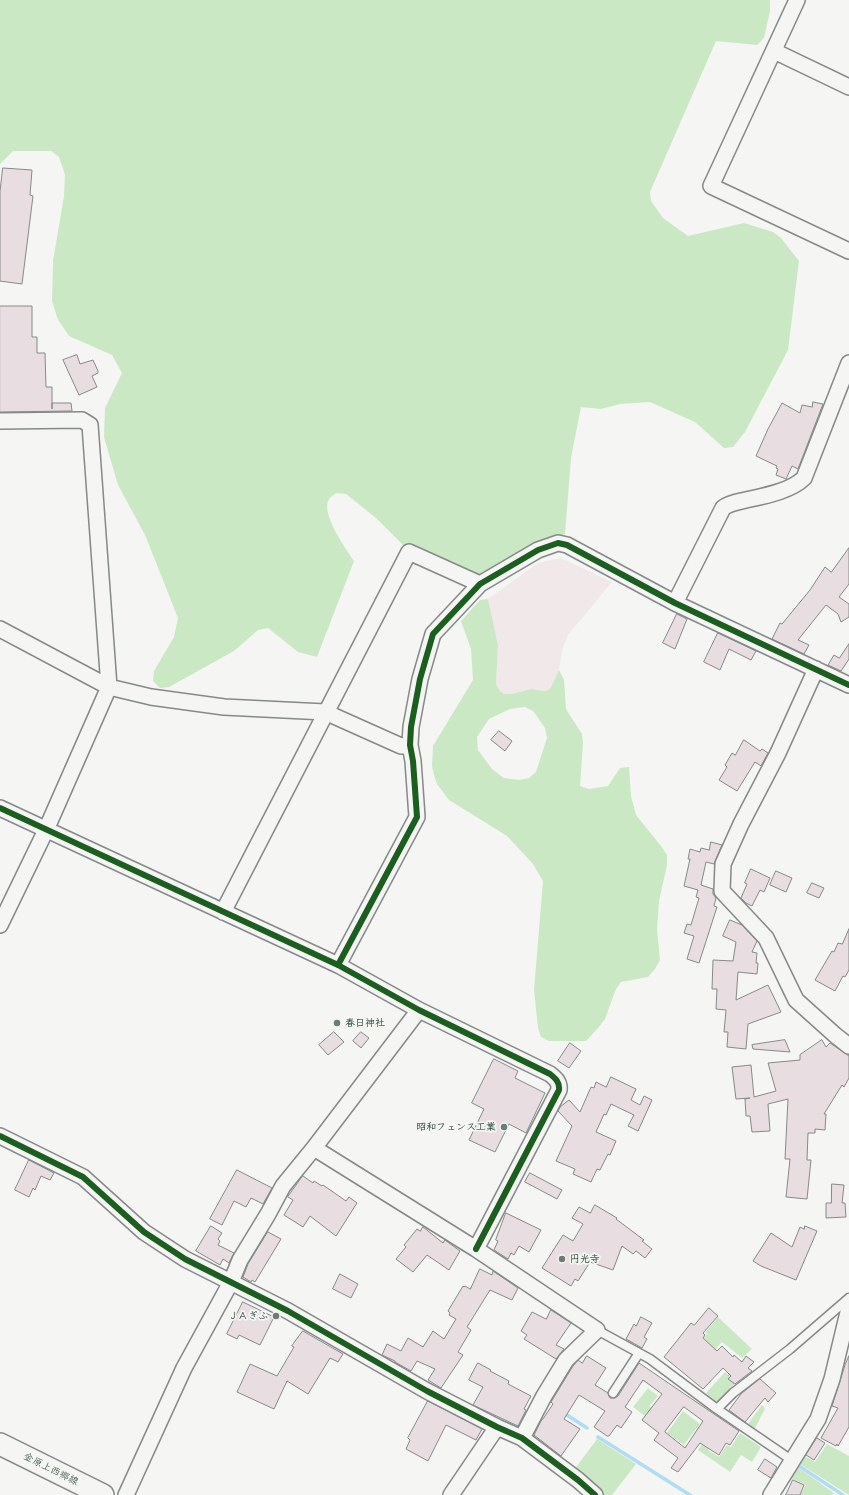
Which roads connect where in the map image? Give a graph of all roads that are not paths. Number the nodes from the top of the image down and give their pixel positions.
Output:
1 (797, 0) edge
2 (774, 51) junction
3 (849, 87) edge
4 (849, 251) edge
5 (849, 363) edge
6 (0, 421) edge
7 (480, 584) junction
8 (675, 603) junction
9 (0, 629) edge
10 (816, 670) junction
11 (849, 685) edge
12 (109, 687) junction
13 (325, 712) junction
14 (410, 745) junction
15 (0, 808) edge
16 (46, 830) junction
17 (223, 912) junction
18 (0, 925) edge
19 (338, 965) junction
20 (418, 1010) junction
21 (849, 1046) edge
22 (0, 1136) edge
23 (314, 1148) junction
24 (476, 1249) junction
25 (231, 1282) junction
26 (849, 1298) edge
27 (849, 1308) edge
28 (597, 1330) junction
29 (639, 1353) junction
30 (613, 1393) dead end
31 (717, 1409) junction
32 (497, 1427) junction
33 (522, 1438) junction
34 (0, 1444) edge
35 (793, 1461) junction
36 (103, 1495) edge
37 (126, 1495) edge
38 (451, 1495) edge
39 (595, 1495) edge
40 (771, 1495) edge

1 - 2 street
2 - 3 street
2 - 4 street
5 - 8 street
6 - 12 street
7 - 8 street
7 - 13 street
7 - 14 street
8 - 10 street
9 - 12 street
10 - 11 street
10 - 21 street
12 - 13 street
12 - 16 street
13 - 14 street
13 - 17 street
14 - 19 street
15 - 16 street
16 - 17 street
16 - 18 street
17 - 19 street
19 - 20 street
20 - 23 street
20 - 24 street
22 - 25 street
23 - 24 street
23 - 25 street
24 - 28 street
25 - 32 street
25 - 37 street
26 - 31 lane
27 - 35 street
28 - 29 lane
28 - 33 street
29 - 30 lane
29 - 31 lane
31 - 35 lane
32 - 33 street
32 - 38 street
33 - 39 street
34 - 36 main road, 金原上西郷線
35 - 40 street

